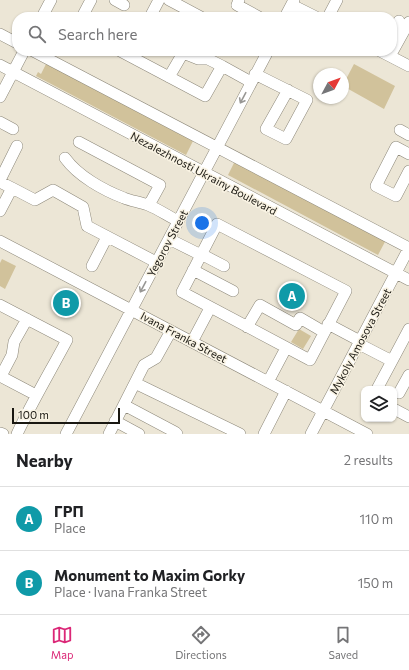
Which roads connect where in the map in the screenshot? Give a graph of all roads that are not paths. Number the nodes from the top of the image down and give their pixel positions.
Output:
1 (51, 0) edge
2 (91, 0) edge
3 (159, 0) edge
4 (239, 0) edge
5 (337, 0) edge
6 (172, 1) edge
7 (293, 2) edge
8 (45, 12) edge
9 (85, 12) edge
10 (153, 12) edge
11 (192, 12) edge
12 (244, 12) edge
13 (288, 12) edge
14 (308, 12) edge
15 (331, 12) edge
16 (404, 21) edge
17 (0, 34) edge
18 (401, 35) edge
19 (12, 40) edge
20 (22, 56) edge
21 (43, 56) edge
22 (134, 56) edge
23 (180, 56) edge
24 (190, 56) edge
25 (264, 56) edge
26 (390, 56) edge
27 (0, 64) edge
28 (222, 66) junction
29 (409, 66) edge
30 (14, 72) junction
31 (169, 77) junction
32 (253, 78) junction
33 (288, 90) dead end
34 (0, 97) edge
35 (0, 122) edge
36 (13, 129) dead end
37 (79, 142) dead end
38 (17, 146) dead end
39 (217, 147) junction
40 (409, 154) edge
41 (65, 158) dead end
42 (409, 171) edge
43 (204, 172) junction
44 (0, 181) edge
45 (12, 188) junction
46 (149, 205) junction
47 (1, 207) edge
48 (178, 221) junction
49 (107, 237) junction
50 (169, 238) junction
51 (0, 241) edge
52 (409, 248) edge
53 (201, 255) junction
54 (156, 262) junction
55 (92, 266) dead end
56 (224, 266) dead end
57 (194, 270) junction
58 (396, 273) junction
59 (409, 280) edge
60 (233, 291) dead end
61 (0, 305) edge
62 (210, 308) junction
63 (131, 310) junction
64 (26, 319) junction
65 (247, 327) junction
66 (326, 328) junction
67 (409, 329) edge
68 (171, 331) junction
69 (192, 342) junction
70 (360, 342) junction
71 (286, 348) junction
72 (405, 348) edge
73 (392, 361) junction
74 (409, 374) edge
75 (0, 376) edge
76 (268, 382) junction
77 (136, 383) junction
78 (380, 386) edge
79 (286, 391) junction
80 (399, 393) dead end
81 (36, 395) junction
82 (124, 405) junction
83 (324, 411) junction
84 (397, 411) edge
85 (409, 417) edge
86 (115, 421) junction
87 (0, 433) edge
88 (363, 433) edge
89 (3, 434) edge
90 (16, 434) edge
91 (66, 434) edge
92 (109, 434) edge
93 (139, 434) edge
94 (176, 434) edge
95 (240, 434) edge
96 (264, 434) edge
97 (312, 434) edge

1 - 8 street
2 - 9 street
3 - 10 street
4 - 12 street
5 - 15 street
6 - 11 street
7 - 13 street
7 - 14 street
16 - 18 street
17 - 19 street
20 - 30 street
21 - 39 street
22 - 31 street
23 - 31 street
24 - 28 street
25 - 32 street, Yegorov Street
26 - 29 street
27 - 30 street, Nezalezhnosti Ukrainy Boulevard
28 - 31 street
28 - 32 street
30 - 34 street
30 - 43 street, Nezalezhnosti Ukrainy Boulevard
32 - 33 street
32 -> 39 street, Yegorov Street
35 - 36 street
37 - 46 street
38 - 44 street
39 - 43 street, Yegorov Street
39 - 52 street
40 - 42 street
41 - 46 street
43 - 48 street, Yegorov Street
43 - 58 street, Nezalezhnosti Ukrainy Boulevard
44 - 45 street
45 - 47 street
45 - 49 street
46 - 48 street
48 - 50 street, Yegorov Street
49 - 54 street
49 - 55 street
50 - 53 street
50 - 54 street, Yegorov Street
51 - 63 street, Ivana Franka Street
52 - 58 street, Mykoly Amosova Street
53 - 56 street
53 - 57 street
53 - 66 street
54 -> 63 street, Yegorov Street
57 - 60 street
57 - 62 street
58 - 59 street, Nezalezhnosti Ukrainy Boulevard
58 - 70 street, Mykoly Amosova Street
61 - 64 street
62 - 65 street
62 - 69 street
63 - 68 street, Ivana Franka Street
63 - 91 street, Yegorov Street
64 - 75 street
64 - 81 street
65 - 66 street
65 - 71 street
66 - 70 street
66 - 71 street
67 - 72 street
68 - 69 street, Ivana Franka Street
68 - 77 street
69 - 76 street, Ivana Franka Street
70 - 73 street
70 - 83 street, Mykoly Amosova Street
71 - 76 street
72 - 73 street
73 - 78 street
74 - 80 street
75 - 81 street
76 - 79 street, Ivana Franka Street
77 - 82 street
77 - 95 street
79 - 83 street, Ivana Franka Street
79 - 96 street
81 - 90 street
82 - 86 street
82 - 94 street
83 - 88 street, Ivana Franka Street
83 - 97 street, Mykoly Amosova Street
84 - 85 street
86 - 92 street
86 - 93 street
87 - 89 street

